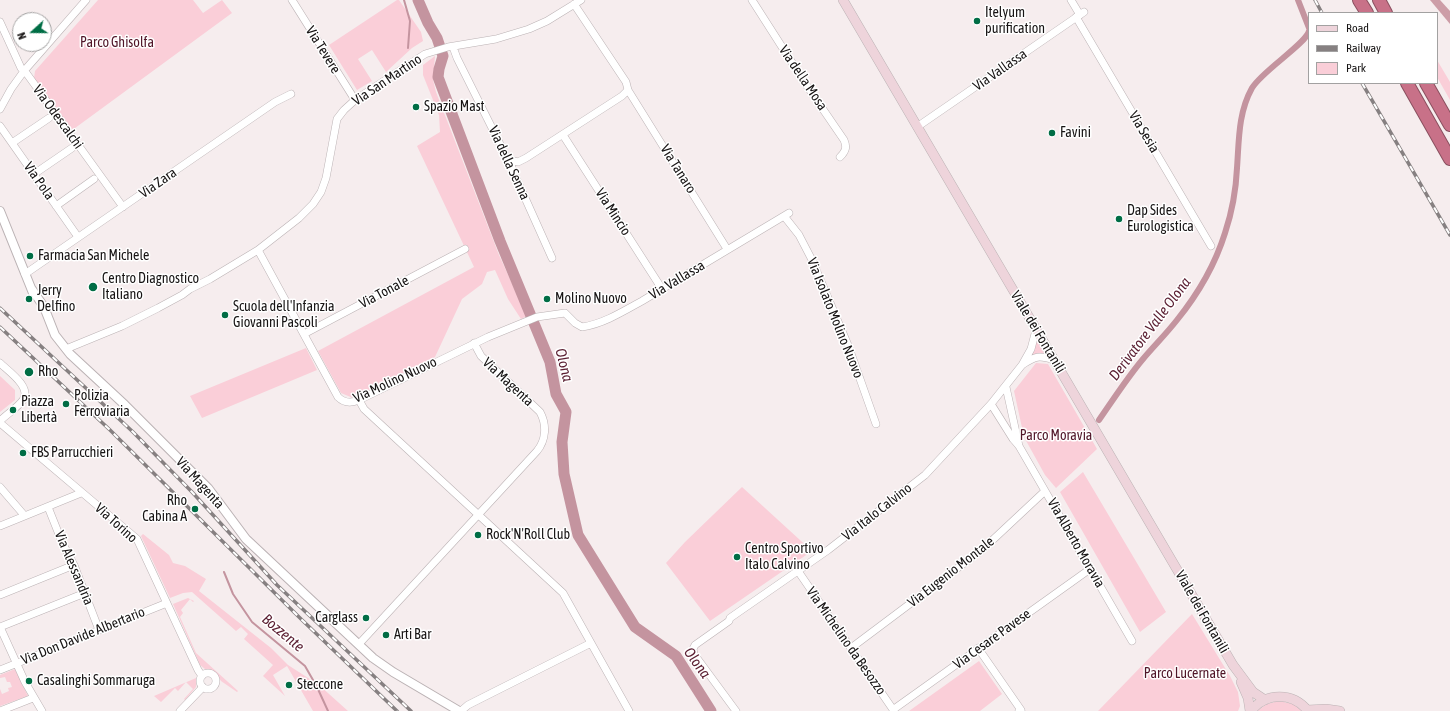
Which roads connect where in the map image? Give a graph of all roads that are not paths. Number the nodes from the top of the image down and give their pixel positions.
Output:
1 (86, 0) edge
2 (292, 0) edge
3 (752, 0) edge
4 (843, 0) edge
5 (1071, 0) edge
6 (1359, 0) edge
7 (1379, 0) edge
8 (579, 1) edge
9 (1366, 12) edge
10 (1385, 12) edge
11 (1080, 15) junction
12 (0, 22) edge
13 (450, 47) junction
14 (24, 71) junction
15 (1408, 84) edge
16 (1427, 84) edge
17 (628, 90) junction
18 (291, 94) dead end
19 (355, 100) junction
20 (0, 109) edge
21 (49, 118) dead end
22 (1449, 124) edge
23 (0, 126) edge
24 (917, 127) junction
25 (563, 135) junction
26 (12, 143) junction
27 (72, 148) dead end
28 (840, 156) dead end
29 (1450, 159) edge
30 (510, 160) junction
31 (34, 174) junction
32 (94, 179) dead end
33 (56, 206) junction
34 (123, 207) junction
35 (0, 211) edge
36 (786, 214) joint
37 (78, 237) junction
38 (1211, 246) dead end
39 (465, 249) dead end
40 (727, 249) junction
41 (258, 250) junction
42 (552, 258) dead end
43 (25, 274) junction
44 (662, 289) junction
45 (565, 312) joint
46 (1036, 330) junction
47 (304, 334) junction
48 (474, 343) junction
49 (66, 349) junction
50 (1054, 360) junction
51 (0, 363) edge
52 (1022, 365) junction
53 (1006, 386) junction
54 (360, 400) junction
55 (992, 404) junction
56 (0, 422) edge
57 (876, 424) dead end
58 (1019, 446) junction
59 (0, 487) edge
60 (1045, 491) junction
61 (81, 493) junction
62 (48, 507) junction
63 (24, 515) junction
64 (478, 515) junction
65 (0, 526) edge
66 (74, 565) junction
67 (1090, 569) junction
68 (798, 571) junction
69 (85, 593) junction
70 (0, 595) edge
71 (167, 603) junction
72 (0, 627) edge
73 (99, 630) junction
74 (1132, 641) dead end
75 (591, 643) junction
76 (359, 644) junction
77 (851, 648) junction
78 (978, 648) junction
79 (16, 664) junction
80 (1233, 665) junction
81 (0, 670) edge
82 (202, 676) junction
83 (203, 687) junction
84 (33, 698) junction
85 (1265, 700) junction
86 (894, 710) edge
87 (1020, 710) edge
88 (1308, 710) edge
89 (0, 711) edge
90 (42, 711) edge
91 (180, 711) edge
92 (460, 711) edge
93 (629, 711) edge
94 (736, 711) edge
95 (1251, 711) edge
96 (1340, 711) edge

1 - 14 street
2 - 19 street, Via Tevere
3 - 28 street, Via della Mosa
4 - 24 main road, Viale dei Fontanili
5 - 11 street, Via Sesia
6 - 9 highway
7 - 10 highway
8 - 13 street, Via San Martino
8 - 17 street, Via Tanaro
11 - 24 street, Via Vallassa
11 - 38 street, Via Sesia
12 - 14 street, Via Odescalchi
13 - 19 street, Via San Martino
13 - 30 street, Via della Senna
14 - 20 street
14 - 34 street, Via Odescalchi
15 - 29 highway
16 - 22 highway
17 - 25 street
17 - 40 street, Via Tanaro
18 - 34 street, Via Zara
19 - 41 street, Via San Martino
21 - 26 street
23 - 26 street, Via Pola
24 - 46 main road, Viale dei Fontanili
25 - 30 street
25 - 44 street, Via Mincio
26 - 31 street, Via Pola
27 - 31 street
30 - 42 street, Via della Senna
31 - 33 street, Via Pola
32 - 33 street
33 - 37 street, Via Pola
34 - 37 street, Via Zara
35 - 43 street, Via Magenta
36 - 40 street, Via Vallassa
36 - 57 street, Via Isolato Molino Nuovo
37 - 43 street, Via Zara
39 - 47 street, Via Tonale
40 - 44 street, Via Vallassa
41 - 47 street, Via Molino Nuovo
41 - 49 street, Via San Martino
43 - 49 street, Via Magenta
44 - 45 street, Via Vallassa
45 - 48 street, Via Molino Nuovo
46 - 50 main road, Viale dei Fontanili
46 - 52 street, Via Italo Calvino
47 - 54 street, Via Molino Nuovo
48 - 54 street, Via Molino Nuovo
48 - 64 street, Via Magenta
49 - 76 street, Via Magenta
50 - 52 street
50 - 80 main road, Viale dei Fontanili
51 - 56 street
52 - 53 street, Via Italo Calvino
53 - 55 street, Via Italo Calvino
53 - 58 street, Via Alberto Moravia
54 - 64 street
55 - 58 street, Via Alberto Moravia
55 - 68 street, Via Italo Calvino
56 - 61 street, Via Torino
58 - 60 street, Via Alberto Moravia
59 - 63 street
60 - 67 street, Via Alberto Moravia
60 - 77 street, Via Eugenio Montale
61 - 62 street
61 - 71 street, Via Torino
62 - 63 street
62 - 66 street, Via Alessandria
63 - 65 street
64 - 75 street
64 - 76 street, Via Magenta
66 - 69 street, Via Alessandria
66 - 70 street
67 - 74 street, Via Alberto Moravia
67 - 78 street, Via Cesare Pavese
68 - 77 street, Via Michelino da Besozzo
68 - 94 street, Via Italo Calvino
69 - 72 street
69 - 73 street, Via Alessandria
71 - 73 street, Via Don Davide Albertario
71 - 82 street, Via Torino
72 - 79 street
73 - 79 street, Via Don Davide Albertario
75 - 92 street, Via Magenta
75 - 93 street
76 - 92 street, Via Magenta
77 - 86 street, Via Michelino da Besozzo
78 - 86 street, Via Cesare Pavese
78 - 87 street
79 - 81 street, Via Don Davide Albertario
79 - 84 street
80 - 85 main road, Viale dei Fontanili
80 - 95 main road, Viale dei Fontanili
82 - 83 street
82 - 83 street
83 - 91 street
84 - 89 street
84 - 90 street
85 - 88 main road, Viale dei Fontanili
85 - 95 main road, Viale dei Fontanili
88 - 96 main road

